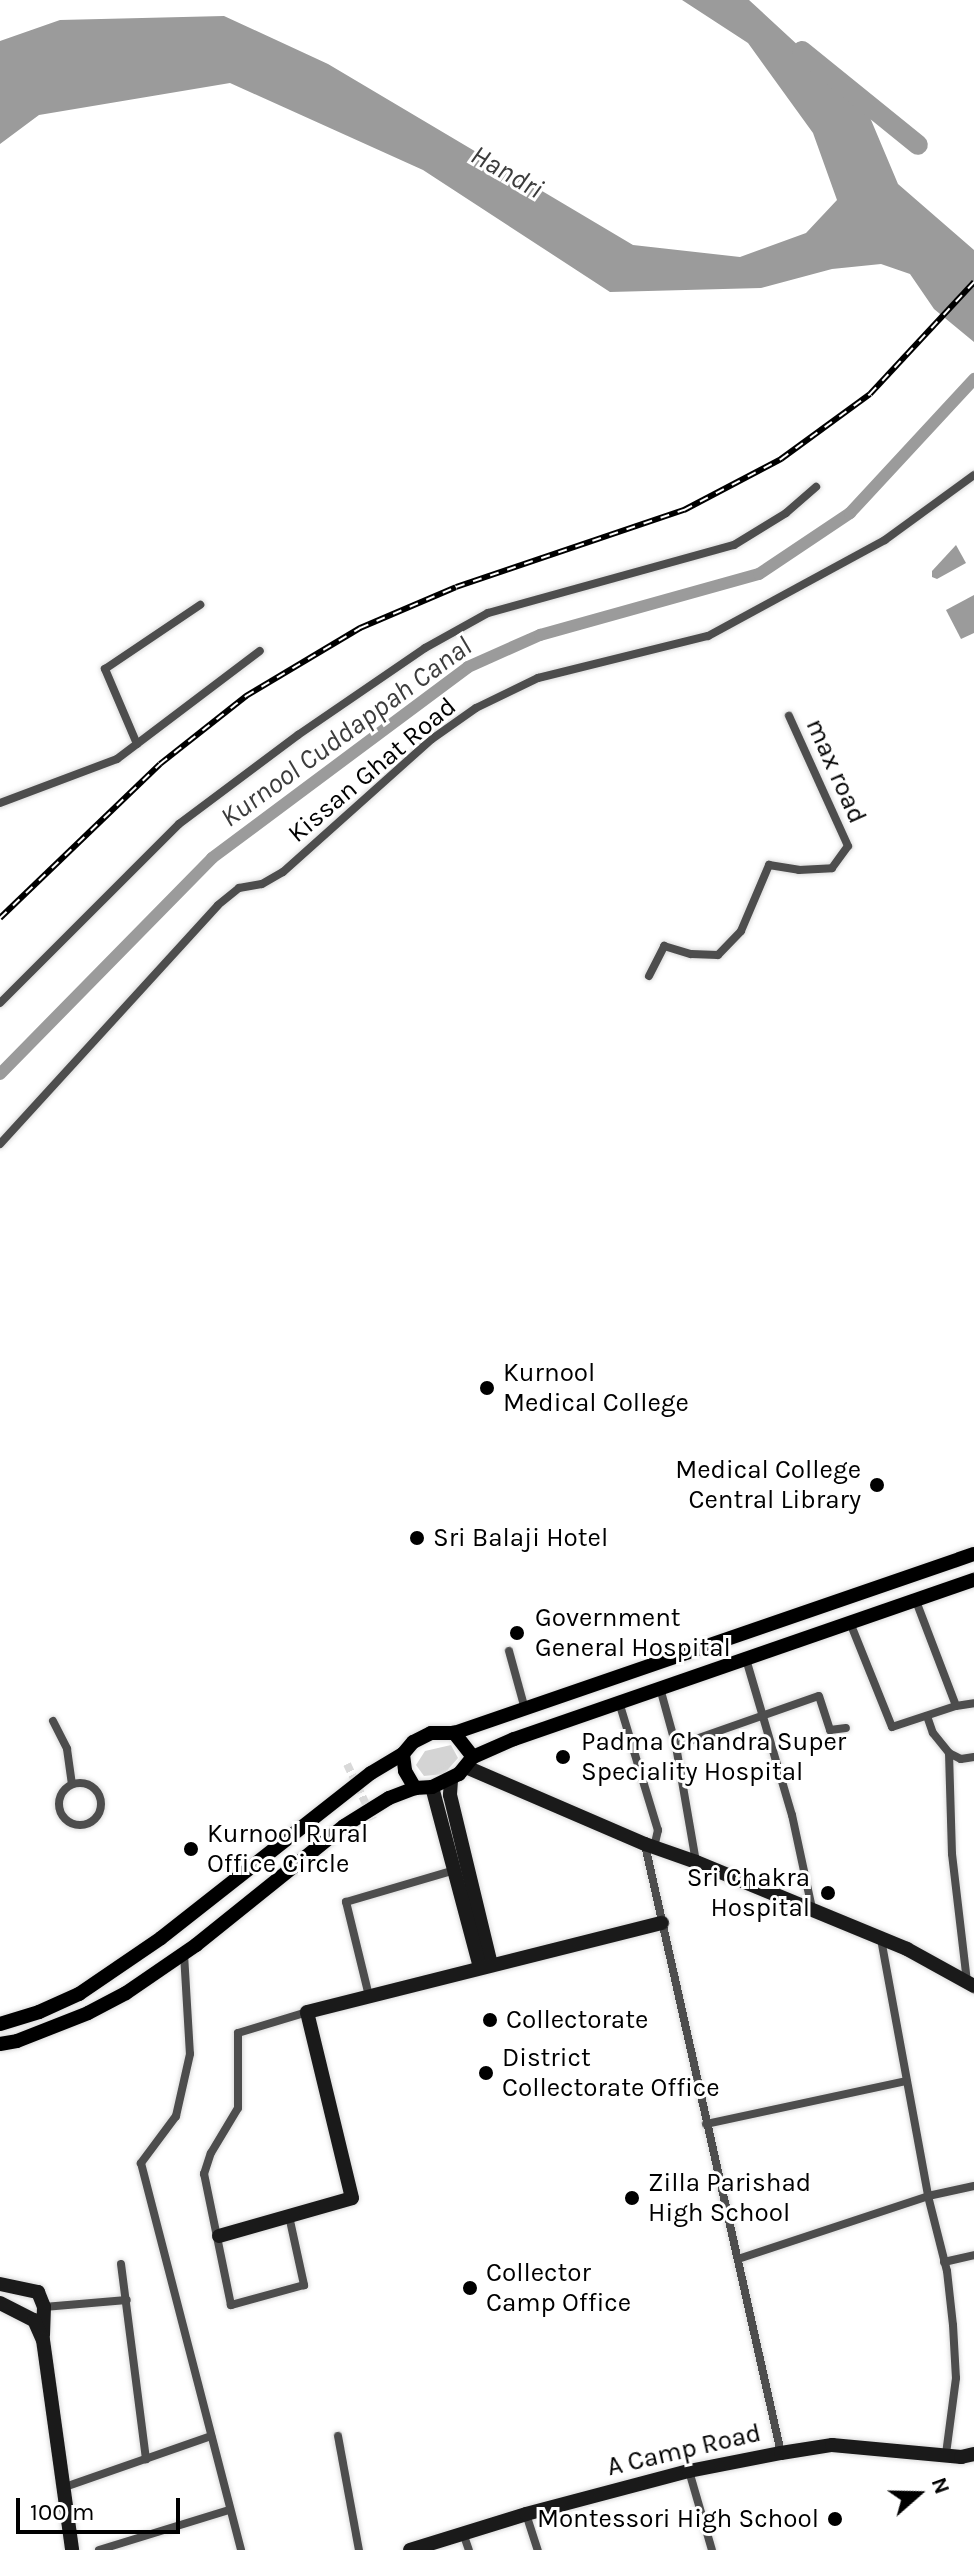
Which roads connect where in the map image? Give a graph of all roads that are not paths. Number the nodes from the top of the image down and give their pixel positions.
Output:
1 (974, 475) edge
2 (816, 487) dead end
3 (200, 605) dead end
4 (260, 651) dead end
5 (789, 716) dead end
6 (137, 744) junction
7 (0, 803) edge
8 (649, 976) dead end
9 (0, 1003) edge
10 (0, 1144) edge
11 (974, 1554) edge
12 (974, 1580) edge
13 (916, 1601) junction
14 (851, 1625) junction
15 (509, 1651) dead end
16 (746, 1659) junction
17 (660, 1688) junction
18 (619, 1702) junction
19 (974, 1703) edge
20 (956, 1706) junction
21 (525, 1709) junction
22 (763, 1716) junction
23 (927, 1716) junction
24 (53, 1721) dead end
25 (846, 1728) dead end
26 (454, 1733) junction
27 (676, 1746) junction
28 (949, 1753) junction
29 (403, 1754) junction
30 (974, 1757) edge
31 (470, 1762) junction
32 (451, 1780) junction
33 (72, 1784) junction
34 (432, 1787) junction
35 (415, 1788) junction
36 (650, 1846) junction
37 (696, 1862) junction
38 (461, 1868) junction
39 (812, 1908) junction
40 (662, 1923) junction
41 (881, 1939) junction
42 (184, 1954) junction
43 (486, 1966) junction
44 (970, 1984) edge
45 (369, 1996) junction
46 (307, 2012) junction
47 (0, 2024) edge
48 (0, 2044) edge
49 (906, 2081) junction
50 (706, 2124) junction
51 (974, 2186) edge
52 (928, 2196) junction
53 (289, 2216) junction
54 (219, 2236) junction
55 (974, 2255) edge
56 (738, 2259) junction
57 (944, 2262) junction
58 (121, 2264) dead end
59 (0, 2284) edge
60 (127, 2300) junction
61 (0, 2303) edge
62 (44, 2307) junction
63 (43, 2340) junction
64 (211, 2436) junction
65 (338, 2436) dead end
66 (781, 2453) junction
67 (946, 2454) junction
68 (974, 2454) edge
69 (146, 2459) junction
70 (689, 2471) junction
71 (62, 2488) junction
72 (229, 2510) junction
73 (526, 2514) junction
74 (463, 2533) junction
75 (72, 2550) edge
76 (99, 2550) edge
77 (241, 2550) edge
78 (359, 2550) edge
79 (410, 2550) edge
80 (469, 2550) edge
81 (538, 2550) edge
82 (712, 2550) edge

1 - 10 street, Kissan Ghat Road
2 - 9 street
3 - 6 street
4 - 6 street
5 - 8 street, max road
6 - 7 street
11 - 21 main road
12 - 13 main road
13 - 14 main road
13 - 20 street
14 - 16 main road
14 - 23 street
15 - 21 street
16 - 17 main road
16 - 22 street
17 - 18 main road
17 - 27 street
18 - 31 main road
18 - 36 street
19 - 20 street
20 - 23 street
21 - 26 main road
22 - 25 street
22 - 27 street
22 - 39 street
23 - 28 street
24 - 33 street
26 - 29 main road
26 - 31 main road
27 - 37 street
28 - 30 street
28 - 44 street
29 - 35 main road
29 - 47 main road
31 - 32 main road
31 - 36 street
32 - 34 main road
32 - 38 street
33 - 33 street
34 - 35 main road
34 - 38 street
35 - 42 main road
36 - 37 street
36 - 40 street
37 - 39 street
38 - 43 street
38 - 45 street
39 - 41 street
40 - 43 street
40 - 50 street
41 - 44 street
41 - 49 street
42 - 48 main road
42 - 64 street
43 - 45 street
45 - 46 street
46 - 53 street
46 - 54 street
49 - 50 street
49 - 52 street
50 - 56 street
51 - 52 street
52 - 56 street
52 - 57 street
53 - 54 street
53 - 54 street
55 - 57 street
56 - 66 street
57 - 67 street
58 - 60 street
59 - 62 street
60 - 62 street
60 - 69 street
61 - 63 street
62 - 63 street
63 - 71 street
64 - 69 street
64 - 72 street
65 - 78 street
66 - 67 street, A Camp Road
66 - 70 street, A Camp Road
67 - 68 street, A Camp Road
69 - 71 street
70 - 73 street, A Camp Road
70 - 82 street
71 - 75 street
72 - 76 street
72 - 77 street
73 - 74 street, A Camp Road
73 - 81 street
74 - 79 street, A Camp Road
74 - 80 street

